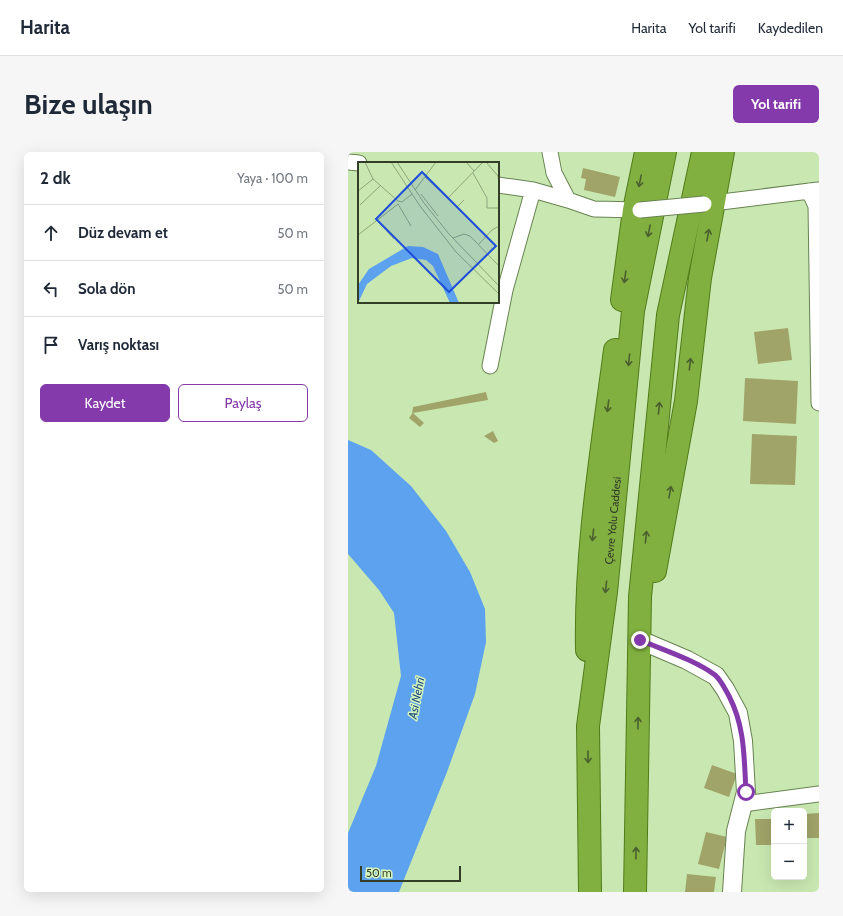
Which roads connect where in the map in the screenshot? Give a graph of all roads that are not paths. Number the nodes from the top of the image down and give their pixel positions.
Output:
1 (550, 152) edge
2 (646, 152) edge
3 (665, 152) edge
4 (703, 152) edge
5 (723, 152) edge
6 (499, 185) edge
7 (533, 190) junction
8 (814, 190) edge
9 (568, 200) junction
10 (709, 203) junction
11 (637, 210) junction
12 (490, 366) dead end
13 (819, 404) edge
14 (640, 640) junction
15 (588, 726) junction
16 (819, 794) edge
17 (742, 804) junction
18 (590, 892) edge
19 (635, 892) edge
20 (732, 892) edge

1 - 9 street
2 -> 11 highway
3 -> 15 highway, Çevre Yolu Caddesi
14 -> 4 highway
5 - 10 highway
6 - 7 street
7 - 9 street
7 - 12 street
8 - 10 street
8 - 13 street
9 - 11 street
10 - 11 street, bridge
14 -> 10 highway
11 -> 15 highway
14 - 17 street
19 -> 14 highway
15 -> 18 highway, Çevre Yolu Caddesi
16 - 17 street
17 - 20 street

